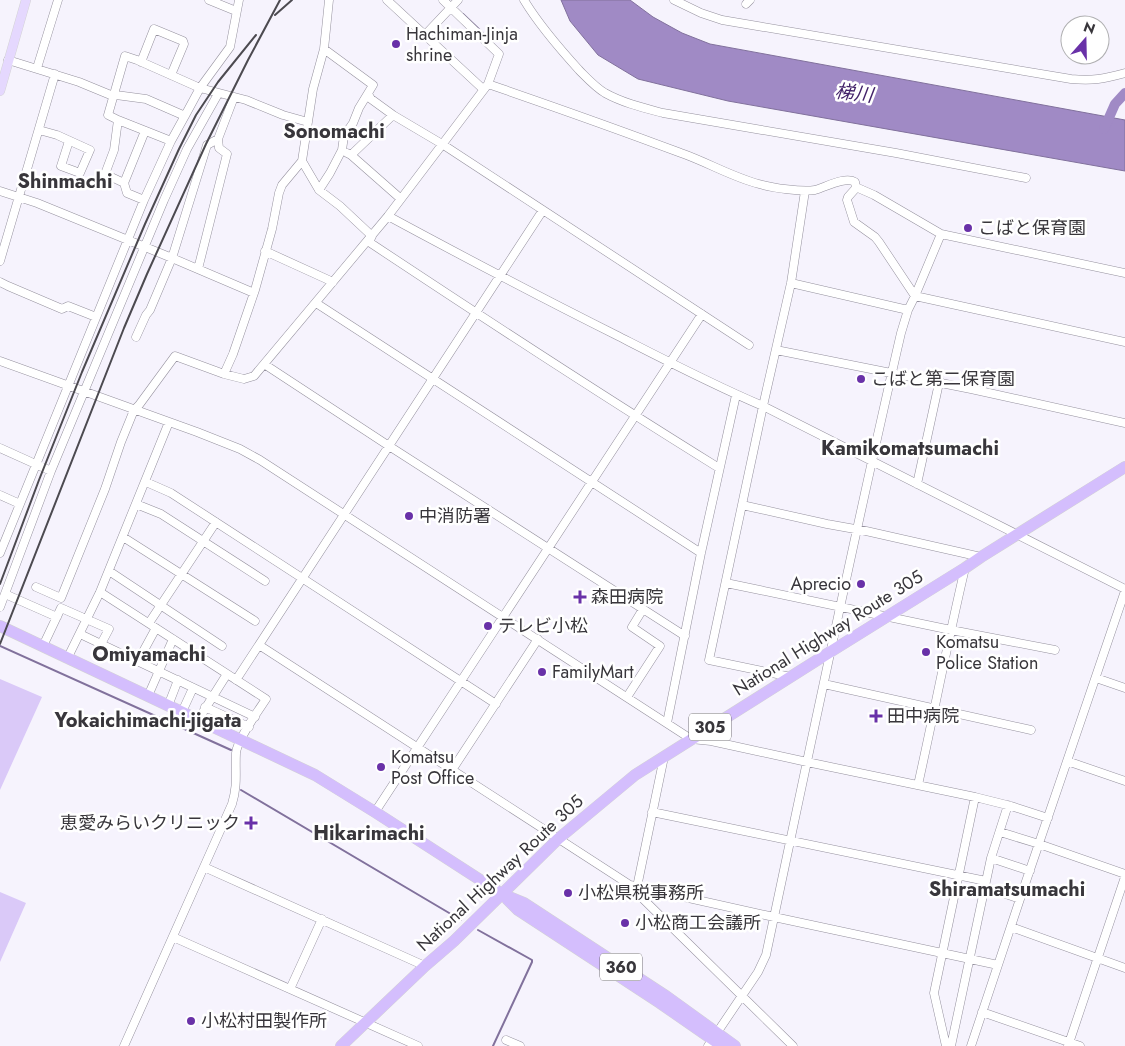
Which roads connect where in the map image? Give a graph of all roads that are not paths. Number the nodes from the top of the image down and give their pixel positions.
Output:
1 (26, 0) edge
2 (58, 0) edge
3 (209, 0) edge
4 (239, 0) edge
5 (329, 0) edge
6 (388, 0) edge
7 (443, 0) edge
8 (458, 0) edge
9 (524, 0) edge
10 (674, 0) edge
11 (450, 8) junction
12 (236, 11) junction
13 (425, 36) junction
14 (324, 49) junction
15 (141, 62) junction
16 (5, 63) edge
17 (37, 68) junction
18 (1125, 73) edge
19 (55, 74) junction
20 (171, 75) junction
21 (485, 87) junction
22 (200, 88) junction
23 (0, 90) edge
24 (218, 94) junction
25 (368, 94) junction
26 (113, 96) junction
27 (234, 97) junction
28 (394, 115) junction
29 (185, 116) junction
30 (118, 120) junction
31 (308, 122) junction
32 (39, 130) junction
33 (145, 131) junction
34 (218, 139) junction
35 (69, 141) junction
36 (171, 141) junction
37 (442, 144) junction
38 (342, 150) junction
39 (351, 155) junction
40 (302, 161) junction
41 (1026, 178) dead end
42 (124, 183) junction
43 (856, 188) junction
44 (319, 190) junction
45 (0, 191) edge
46 (805, 191) junction
47 (19, 197) junction
48 (401, 199) junction
49 (144, 200) junction
50 (542, 210) junction
51 (388, 216) junction
52 (941, 234) junction
53 (372, 236) junction
54 (128, 240) junction
55 (144, 247) junction
56 (265, 251) junction
57 (172, 258) junction
58 (0, 261) edge
59 (198, 269) junction
60 (1125, 273) edge
61 (499, 276) junction
62 (0, 282) edge
63 (333, 282) junction
64 (791, 283) junction
65 (254, 293) junction
66 (915, 296) junction
67 (316, 302) junction
68 (908, 310) junction
69 (476, 313) junction
70 (702, 314) junction
71 (96, 318) junction
72 (136, 337) dead end
73 (1125, 342) edge
74 (749, 345) dead end
75 (776, 350) junction
76 (0, 361) edge
77 (670, 362) junction
78 (264, 364) junction
79 (892, 373) junction
80 (224, 374) junction
81 (433, 379) junction
82 (939, 383) junction
83 (68, 386) junction
84 (84, 392) junction
85 (736, 395) junction
86 (763, 406) junction
87 (134, 410) junction
88 (635, 416) junction
89 (169, 422) junction
90 (1125, 423) edge
91 (389, 446) junction
92 (0, 448) edge
93 (872, 461) junction
94 (36, 464) junction
95 (1125, 467) edge
96 (719, 468) junction
97 (51, 470) junction
98 (146, 482) junction
99 (592, 482) junction
100 (917, 484) junction
101 (0, 496) edge
102 (20, 504) junction
103 (136, 504) junction
104 (742, 505) junction
105 (344, 514) junction
106 (216, 522) junction
107 (857, 529) junction
108 (1017, 535) junction
109 (123, 537) junction
110 (204, 541) junction
111 (548, 548) junction
112 (0, 553) edge
113 (701, 553) junction
114 (981, 557) junction
115 (965, 568) junction
116 (108, 572) junction
117 (182, 574) junction
118 (303, 579) junction
119 (265, 581) dead end
120 (726, 582) junction
121 (36, 587) dead end
122 (1125, 590) edge
123 (100, 592) junction
124 (5, 594) junction
125 (160, 606) junction
126 (0, 607) edge
127 (840, 607) junction
128 (643, 609) junction
129 (503, 617) junction
130 (886, 617) junction
131 (56, 618) junction
132 (87, 619) junction
133 (255, 620) dead end
134 (0, 626) edge
135 (152, 626) junction
136 (951, 630) junction
137 (80, 634) junction
138 (685, 636) junction
139 (173, 639) junction
140 (538, 640) junction
141 (101, 644) junction
142 (259, 645) junction
143 (43, 646) junction
144 (222, 646) dead end
145 (1055, 650) dead end
146 (830, 652) junction
147 (68, 658) junction
148 (138, 661) junction
149 (159, 671) junction
150 (227, 674) junction
151 (791, 677) junction
152 (1096, 678) junction
153 (178, 680) junction
154 (236, 680) junction
155 (462, 682) junction
156 (824, 684) junction
157 (193, 688) junction
158 (1125, 688) edge
159 (148, 696) junction
160 (212, 696) junction
161 (627, 697) junction
162 (496, 704) junction
163 (168, 706) junction
164 (205, 707) junction
165 (935, 709) junction
166 (182, 712) junction
167 (254, 717) junction
168 (198, 720) junction
169 (667, 723) junction
170 (249, 727) junction
171 (1032, 730) dead end
172 (692, 739) junction
173 (240, 740) junction
174 (418, 748) junction
175 (664, 757) junction
176 (1067, 761) junction
177 (807, 762) junction
178 (452, 770) junction
179 (1125, 781) edge
180 (918, 785) junction
181 (976, 797) junction
182 (1008, 805) junction
183 (375, 812) junction
184 (652, 812) junction
185 (1048, 818) junction
186 (1000, 832) junction
187 (558, 839) junction
188 (791, 841) junction
189 (1039, 844) junction
190 (991, 858) junction
191 (204, 867) junction
192 (1030, 872) junction
193 (958, 875) junction
194 (1125, 875) edge
195 (986, 884) junction
196 (633, 886) junction
197 (502, 894) junction
198 (1020, 899) junction
199 (774, 918) junction
200 (322, 919) junction
201 (1011, 928) junction
202 (173, 938) junction
203 (943, 954) junction
204 (969, 958) junction
205 (1098, 958) junction
206 (998, 965) junction
207 (425, 966) junction
208 (1125, 968) edge
209 (290, 989) junction
210 (742, 997) junction
211 (982, 1012) junction
212 (366, 1023) junction
213 (506, 1040) dead end
214 (715, 1041) edge
215 (1068, 1044) edge
216 (948, 1045) edge
217 (124, 1046) edge
218 (341, 1046) edge
219 (418, 1046) edge
220 (520, 1046) edge
221 (735, 1046) edge
222 (793, 1046) edge
223 (971, 1046) edge
224 (1080, 1046) edge

1 - 16 main road
2 - 17 street
3 - 12 street
4 - 12 street
5 - 14 street
6 - 13 street
7 - 11 street
8 - 11 street
9 - 41 street
10 - 18 street
11 - 13 street
11 - 21 street
12 - 22 street
13 - 21 street
14 - 25 street
14 - 31 street
15 - 20 street
15 - 20 street
15 - 26 street
16 - 17 street
16 - 23 main road
17 - 19 street
19 - 26 street
19 - 32 street
20 - 22 street
21 - 37 street
21 - 46 street
22 - 24 street
22 - 29 street
24 - 27 street
24 - 55 street
25 - 28 street
25 - 38 street
26 - 29 street
26 - 30 street
27 - 31 street
27 - 34 street
28 - 37 street
28 - 39 street
29 - 36 street
30 - 33 street
30 - 42 street
31 - 40 street
32 - 35 street
32 - 47 street
33 - 36 street
33 - 42 street
34 - 57 street
34 - 59 street
35 - 35 street
36 - 49 street
37 - 48 street
37 - 50 street
38 - 39 street
38 - 44 street
39 - 48 street
40 - 44 street
40 - 56 street
42 - 49 street
43 - 46 street
43 - 52 street
43 - 66 street
44 - 53 street
45 - 47 street
46 - 64 street
47 - 54 street
47 - 58 street
48 - 51 street
49 - 54 street
50 - 61 street
50 - 70 street
51 - 53 street
51 - 61 street
52 - 60 street
52 - 66 street
53 - 63 street
53 - 69 street
54 - 55 street
54 - 71 street
55 - 57 street
55 - 84 street
56 - 63 street
56 - 65 street
57 - 59 street
57 - 72 street
59 - 65 street
61 - 69 street
61 - 77 street
62 - 71 street
63 - 67 street
64 - 68 street
64 - 75 street
65 - 80 street
66 - 68 street
66 - 73 street
67 - 78 street
67 - 81 street
68 - 79 street
69 - 81 street
69 - 88 street
70 - 74 street
70 - 77 street
71 - 83 street
75 - 79 street
75 - 86 street
76 - 83 street
77 - 85 street
77 - 88 street
78 - 80 street
78 - 91 street
79 - 82 street
79 - 93 street
80 - 87 street
81 - 91 street
81 - 99 street
82 - 90 street
82 - 100 street
83 - 84 street
83 - 94 street
84 - 87 street
84 - 97 street
85 - 86 street
85 - 96 street
86 - 93 street
86 - 104 street
87 - 89 street
87 - 121 street
88 - 96 street
88 - 99 street
89 - 98 street
89 - 105 street
91 - 105 street
91 - 111 street
92 - 94 street
93 - 100 street
93 - 107 street
94 - 97 street
94 - 102 street
95 - 108 highway, National Highway Route 305 / 305
96 - 113 street
97 - 124 street
98 - 103 street
98 - 106 street
99 - 111 street
99 - 113 street
100 - 108 street
101 - 102 street
102 - 112 street
103 - 109 street
103 - 110 street
104 - 107 street
104 - 120 street
105 - 118 street
105 - 129 street
106 - 110 street
106 - 118 street
107 - 114 street
107 - 127 street
108 - 114 highway, National Highway Route 305 / 305
108 - 122 street
109 - 116 street
109 - 117 street
110 - 117 street
110 - 119 street
111 - 128 street
111 - 129 street
113 - 138 street
114 - 115 highway, National Highway Route 305 / 305
115 - 130 highway, National Highway Route 305 / 305
115 - 136 street
116 - 123 street
116 - 125 street
117 - 125 street
117 - 133 street
118 - 142 street
118 - 155 street
120 - 127 street
120 - 151 street
122 - 152 street
123 - 132 street
123 - 135 street
124 - 126 street
124 - 131 street
125 - 135 street
125 - 144 street
127 - 130 street
127 - 146 street
128 - 138 street
128 - 161 street
129 - 140 street
129 - 155 street
130 - 136 street
130 - 146 highway, National Highway Route 305 / 305
131 - 132 street
131 - 143 street
132 - 137 street
132 - 141 street
134 - 143 highway, 360
135 - 139 street
135 - 148 street
136 - 145 street
136 - 165 street
137 - 141 street
137 - 147 street
138 - 169 street
139 - 149 street
139 - 150 street
140 - 161 street
140 - 162 street
141 - 148 street
142 - 154 street
142 - 174 street
143 - 147 highway, 360
146 - 151 highway, National Highway Route 305 / 305
146 - 156 street
147 - 159 highway, 360
148 - 149 street
149 - 153 street
149 - 159 street
150 - 154 street
150 - 160 street
151 - 172 highway, National Highway Route 305 / 305
152 - 158 street
152 - 176 street
153 - 157 street
153 - 163 street
154 - 167 street
155 - 162 street
155 - 174 street
156 - 165 street
156 - 177 street
157 - 160 street
157 - 166 street
159 - 163 highway, 360
160 - 164 street
160 - 167 street
161 - 169 street
162 - 178 street
163 - 166 highway, 360
164 - 168 street
164 - 170 street
165 - 171 street
165 - 180 street
166 - 168 highway, 360
167 - 170 street
168 - 173 highway, 360
169 - 172 street
170 - 173 street
172 - 175 highway, National Highway Route 305 / 305
172 - 177 street
173 - 183 highway, 360
173 - 191 street
174 - 178 street
174 - 183 street
175 - 184 street
175 - 187 highway, National Highway Route 305 / 305
176 - 179 street
176 - 185 street
177 - 180 street
177 - 188 street
178 - 187 street
180 - 181 street
181 - 182 street
181 - 193 street
182 - 185 street
182 - 186 street
183 - 197 highway, 360
184 - 188 street
184 - 196 street
185 - 189 street
186 - 189 street
186 - 190 street
187 - 196 street
187 - 197 highway, National Highway Route 305 / 305
188 - 193 street
188 - 199 street
189 - 192 street
189 - 194 street
190 - 192 street
190 - 195 street
191 - 200 street
191 - 202 street
192 - 198 street
193 - 195 street
193 - 203 street
194 - 205 street
195 - 198 street
195 - 204 street
196 - 199 street
196 - 210 street
197 - 207 highway, National Highway Route 305 / 305
197 - 214 highway, 360
198 - 201 street
199 - 203 street
199 - 210 street
200 - 207 street
200 - 209 street
201 - 205 street
201 - 206 street
202 - 209 street
202 - 217 street
203 - 204 street
203 - 216 street
204 - 206 street
204 - 216 street
205 - 208 street
205 - 215 street
206 - 211 street
207 - 212 highway, National Highway Route 305 / 305
209 - 212 street
210 - 214 street
210 - 222 street
211 - 215 street
211 - 223 street
212 - 218 highway, National Highway Route 305 / 305
212 - 219 street
213 - 220 street
214 - 221 highway, 360
215 - 224 street

